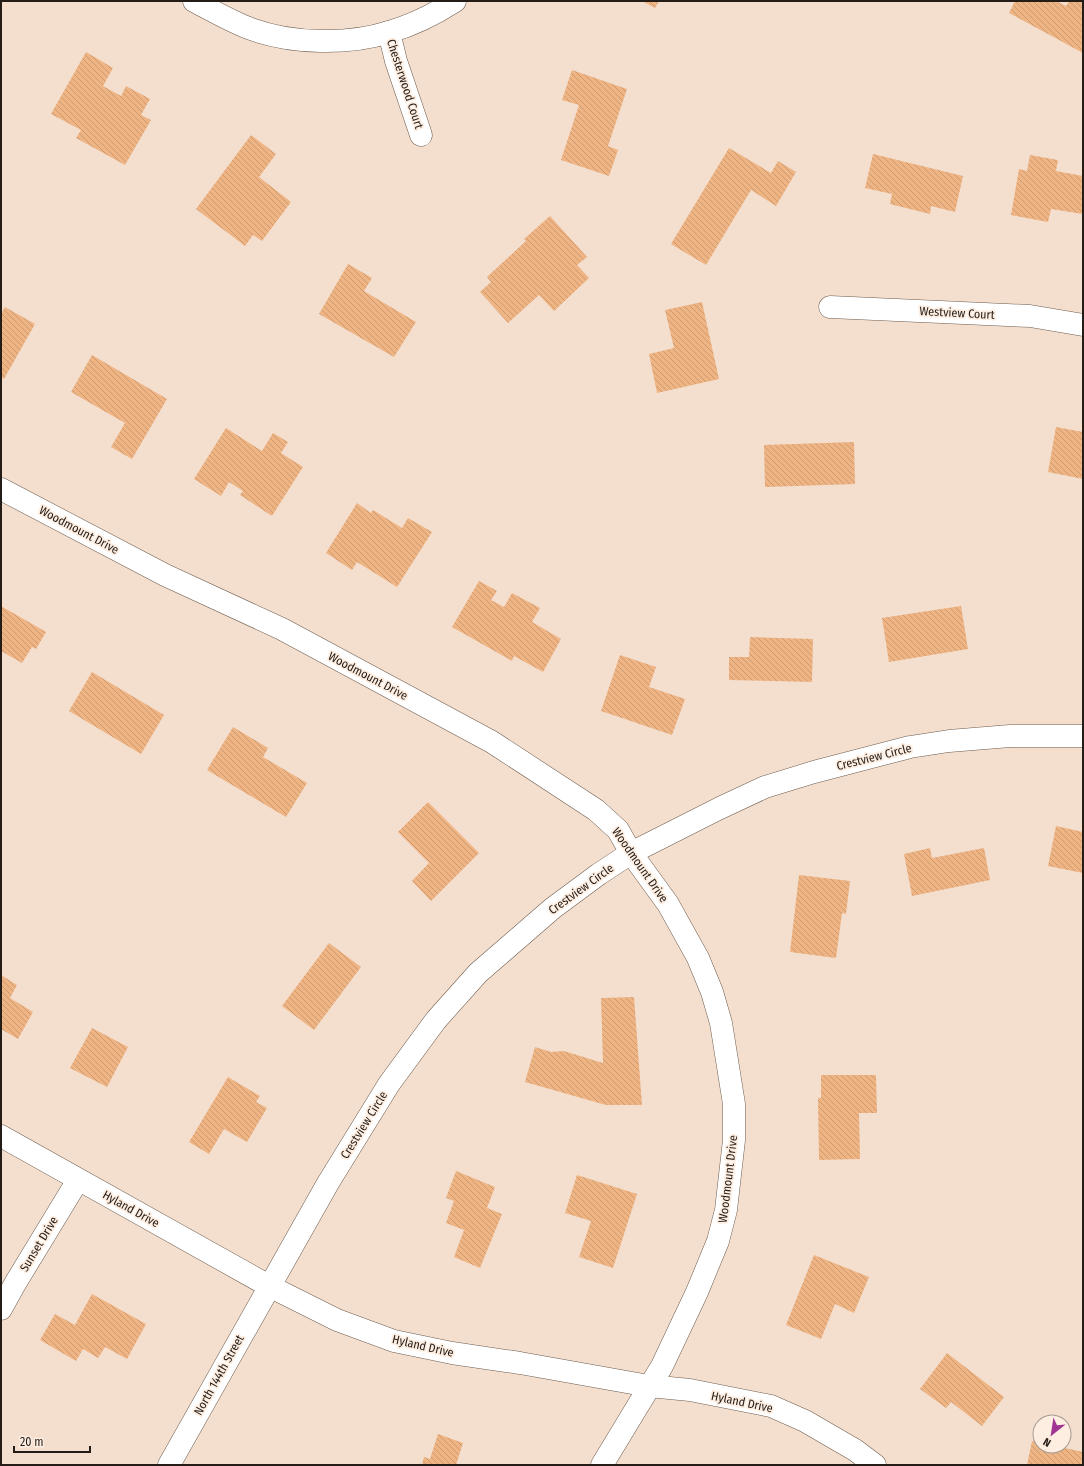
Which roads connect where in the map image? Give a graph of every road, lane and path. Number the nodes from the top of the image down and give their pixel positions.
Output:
1 (194, 1) edge
2 (455, 1) edge
3 (389, 32) junction
4 (421, 135) dead end
5 (830, 307) dead end
6 (1083, 325) edge
7 (1, 489) edge
8 (1083, 736) edge
9 (631, 853) junction
10 (1, 1136) edge
11 (78, 1180) junction
12 (270, 1286) junction
13 (1, 1309) edge
14 (649, 1386) junction
15 (169, 1465) edge
16 (602, 1465) edge
17 (876, 1465) edge

1 - 3 street
2 - 3 street
3 - 4 street, Chesterwood Court
5 - 6 street, Westview Court
7 - 9 street, Woodmount Drive
8 - 9 street, Crestview Circle
9 - 12 street, Crestview Circle
9 - 14 street, Woodmount Drive
10 - 11 street, Hyland Drive
11 - 12 street, Hyland Drive
11 - 13 street, Sunset Drive
12 - 14 street, Hyland Drive
12 - 15 street, North 144th Street
14 - 16 street, Woodmount Drive
14 - 17 street, Hyland Drive

